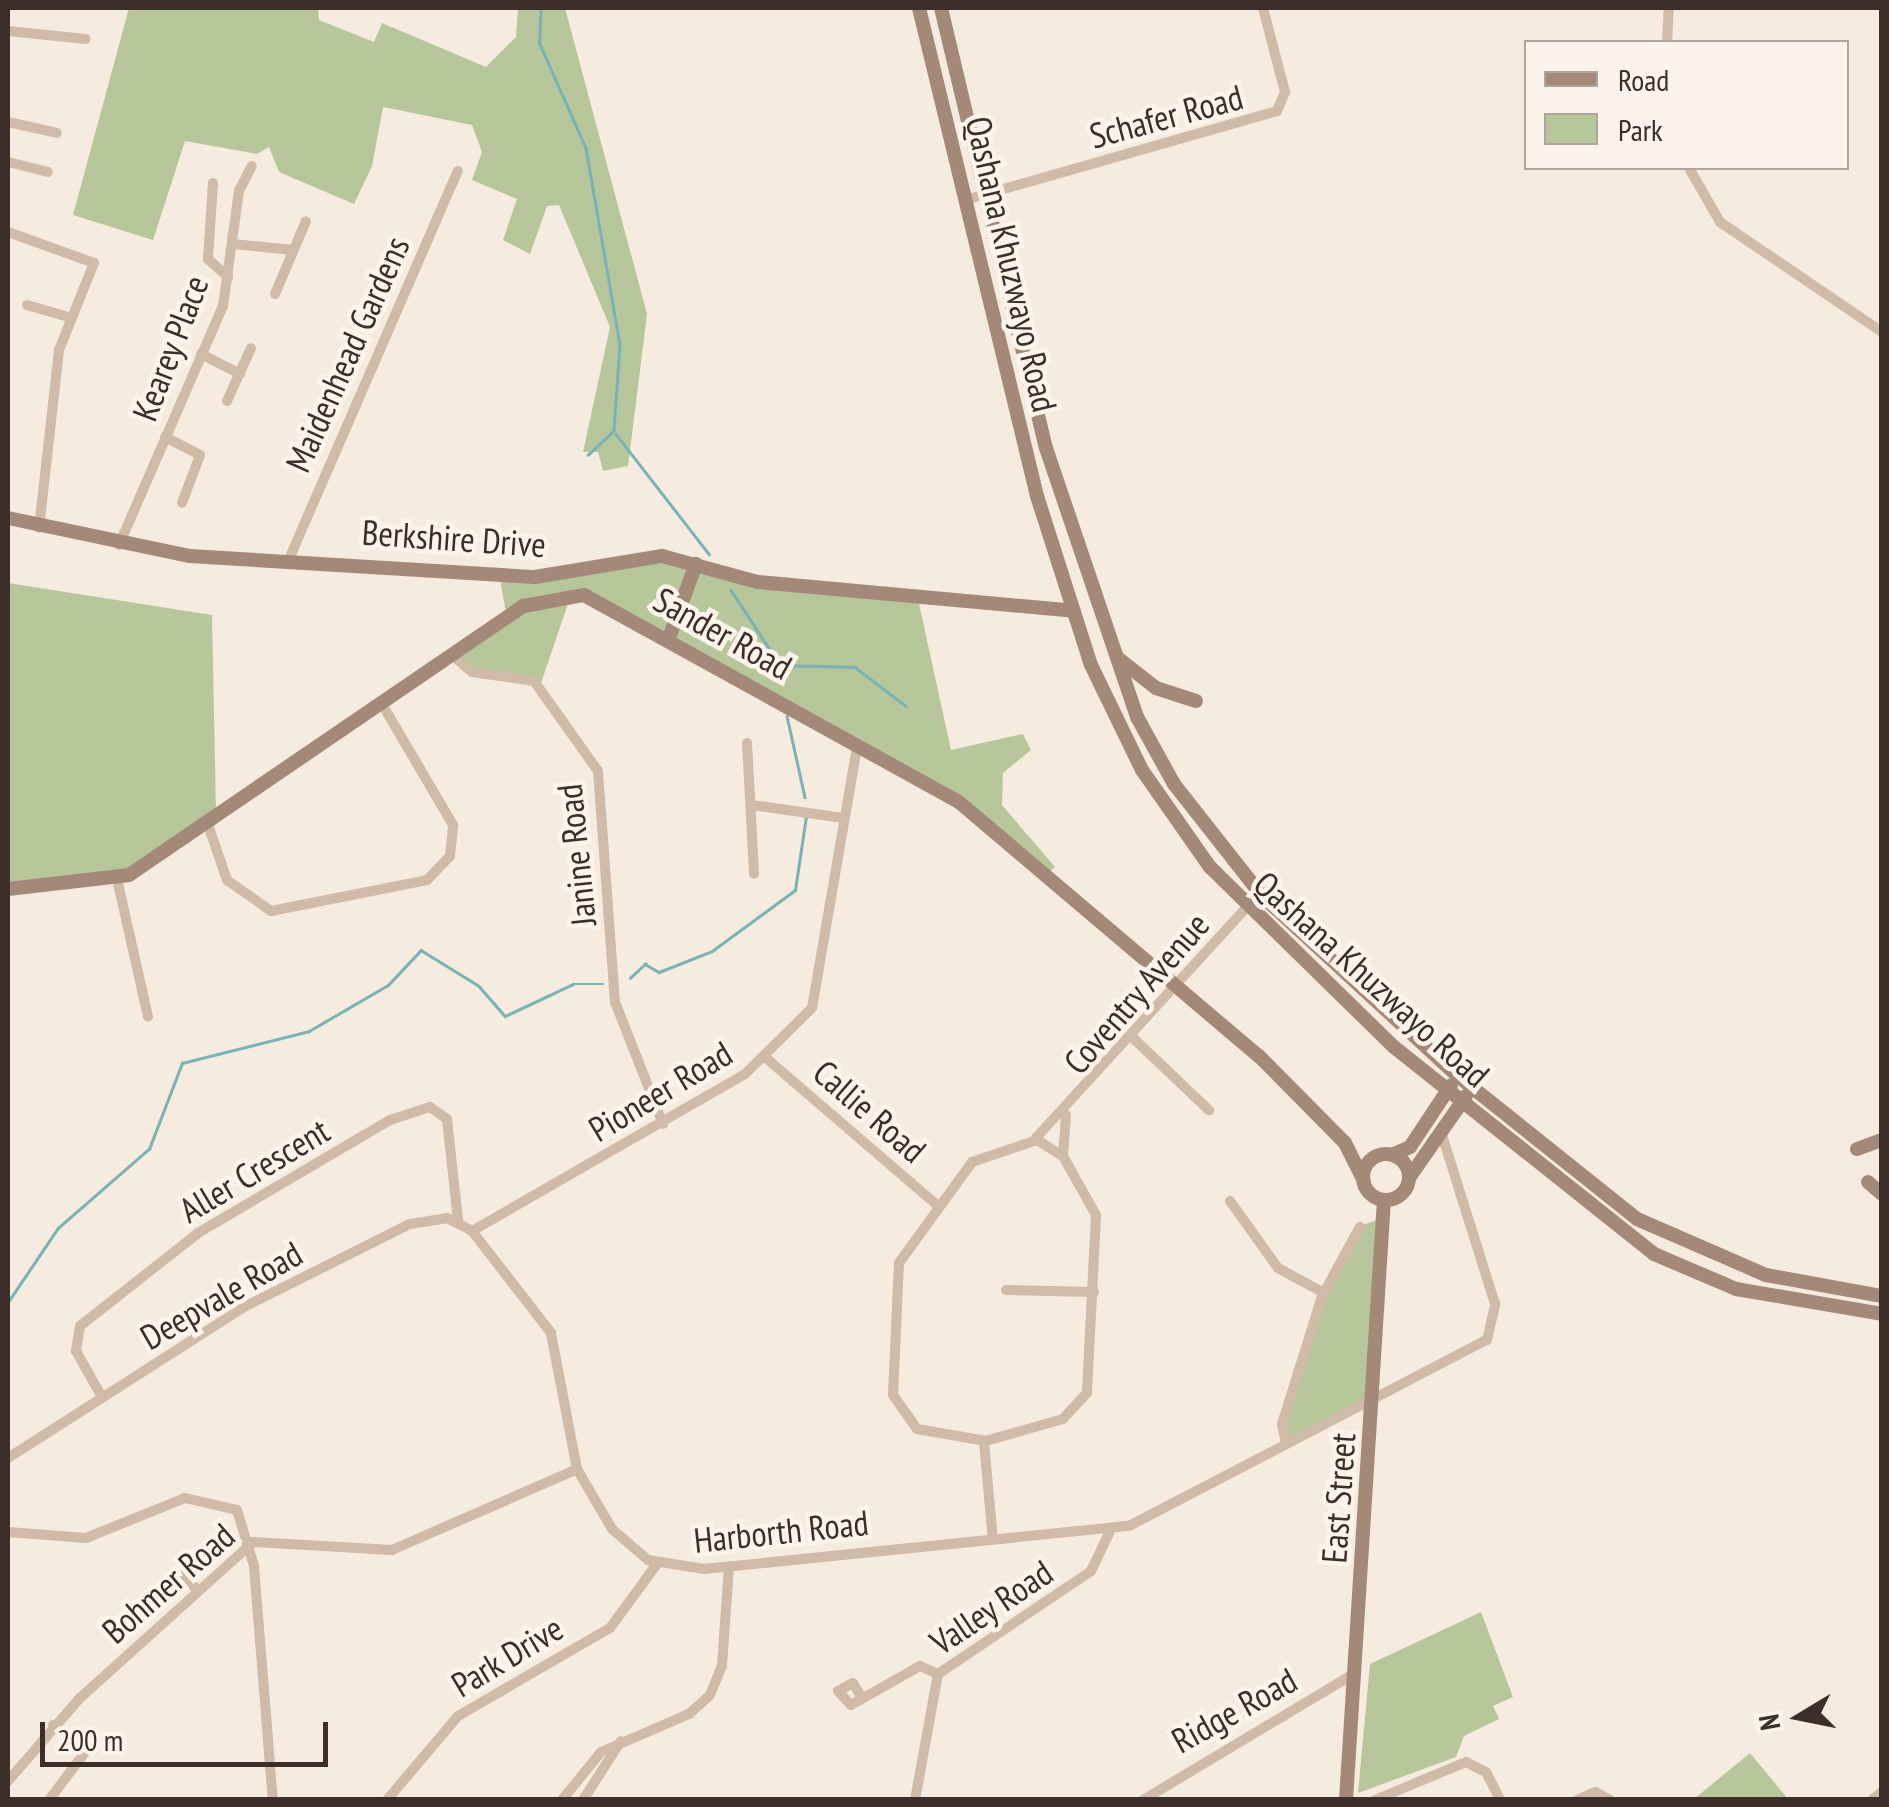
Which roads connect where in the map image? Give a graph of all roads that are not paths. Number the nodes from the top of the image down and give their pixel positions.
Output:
1 (920, 8) edge
2 (941, 8) edge
3 (1263, 8) edge
4 (1669, 8) edge
5 (8, 31) edge
6 (86, 39) dead end
7 (1667, 40) edge
8 (8, 122) edge
9 (58, 133) dead end
10 (8, 162) edge
11 (252, 166) dead end
12 (1690, 170) edge
13 (48, 172) dead end
14 (458, 172) dead end
15 (213, 183) dead end
16 (987, 194) junction
17 (965, 200) junction
18 (306, 222) dead end
19 (8, 232) edge
20 (232, 244) junction
21 (294, 250) junction
22 (228, 277) junction
23 (275, 294) dead end
24 (27, 305) dead end
25 (68, 317) junction
26 (1882, 332) edge
27 (251, 348) dead end
28 (201, 354) junction
29 (240, 374) junction
30 (227, 401) dead end
31 (165, 437) junction
32 (182, 503) dead end
33 (8, 518) edge
34 (39, 529) junction
35 (119, 546) junction
36 (288, 559) junction
37 (696, 564) junction
38 (1074, 611) junction
39 (670, 638) junction
40 (1115, 655) junction
41 (452, 656) junction
42 (1196, 701) dead end
43 (382, 704) junction
44 (858, 740) junction
45 (747, 743) dead end
46 (752, 805) junction
47 (843, 818) junction
48 (206, 819) junction
49 (754, 874) dead end
50 (117, 879) junction
51 (8, 890) edge
52 (1246, 908) junction
53 (1179, 984) junction
54 (148, 1017) dead end
55 (1132, 1038) junction
56 (766, 1058) junction
57 (1458, 1076) junction
58 (1472, 1087) junction
59 (1447, 1090) junction
60 (1461, 1102) junction
61 (1209, 1110) dead end
62 (1066, 1114) junction
63 (663, 1124) junction
64 (1441, 1132) junction
65 (1033, 1140) junction
66 (1882, 1140) edge
67 (1345, 1143) junction
68 (1856, 1148) dead end
69 (1064, 1156) junction
70 (1385, 1156) junction
71 (1409, 1178) junction
72 (1364, 1181) junction
73 (1868, 1182) dead end
74 (1882, 1194) edge
75 (1384, 1200) junction
76 (1230, 1201) dead end
77 (938, 1206) junction
78 (494, 1220) junction
79 (458, 1221) junction
80 (1360, 1226) dead end
81 (472, 1230) junction
82 (485, 1247) junction
83 (1006, 1290) dead end
84 (1094, 1292) junction
85 (1324, 1292) junction
86 (1882, 1296) edge
87 (1882, 1314) edge
88 (102, 1397) junction
89 (1374, 1399) junction
90 (984, 1442) junction
91 (1286, 1444) junction
92 (8, 1458) edge
93 (576, 1469) junction
94 (1111, 1529) junction
95 (8, 1532) edge
96 (993, 1540) junction
97 (250, 1544) junction
98 (657, 1564) junction
99 (729, 1566) junction
100 (184, 1575) dead end
101 (197, 1590) junction
102 (1355, 1673) junction
103 (938, 1674) junction
104 (860, 1696) dead end
105 (53, 1725) junction
106 (622, 1740) junction
107 (8, 1781) edge
108 (1882, 1792) edge
109 (49, 1800) edge
110 (273, 1800) edge
111 (387, 1800) edge
112 (562, 1800) edge
113 (583, 1800) edge
114 (915, 1800) edge
115 (1143, 1800) edge
116 (1346, 1800) edge
117 (1375, 1800) edge
118 (1500, 1800) edge
119 (1576, 1800) edge
120 (1610, 1800) edge
121 (1872, 1800) edge

1 - 17 main road, Qashana Khuzwayo Road
2 - 16 main road, Qashana Khuzwayo Road
3 - 16 street, Schafer Road
4 - 7 street
5 - 6 street
8 - 9 street
10 - 13 street
11 - 20 street, Kearey Place
12 - 26 street
14 - 36 street, Maidenhead Gardens
15 - 22 street
16 - 17 street, Schafer Road
16 - 40 main road, Qashana Khuzwayo Road
17 - 38 main road, Qashana Khuzwayo Road
18 - 21 street
19 - 25 street
20 - 21 street
20 - 22 street, Kearey Place
21 - 23 street
22 - 28 street, Kearey Place
24 - 25 street
25 - 34 street
27 - 29 street
28 - 29 street
28 - 31 street, Kearey Place
29 - 30 street
31 - 32 street
31 - 35 street, Kearey Place
33 - 34 main road, Berkshire Drive
34 - 35 main road, Berkshire Drive
35 - 36 main road, Berkshire Drive
36 - 37 main road, Berkshire Drive
37 - 38 main road, Berkshire Drive
37 - 39 main road
38 - 52 main road, Qashana Khuzwayo Road
39 - 41 main road, Sander Road
39 - 44 main road, Sander Road
40 - 42 main road
40 - 57 main road, Qashana Khuzwayo Road
41 - 43 main road, Sander Road
41 - 63 street, Janine Road
43 - 48 main road, Sander Road
43 - 48 street
44 - 47 street, Pioneer Road
44 - 53 main road, Sander Road
45 - 46 street
46 - 47 street
46 - 49 street
47 - 56 street, Pioneer Road
48 - 50 main road, Sander Road
50 - 51 main road, Sander Road
50 - 54 street
52 - 53 street, Coventry Avenue
52 - 59 main road, Qashana Khuzwayo Road
53 - 55 street, Coventry Avenue
53 - 67 main road, Sander Road
55 - 61 street
55 - 62 street, Coventry Avenue
56 - 63 street, Pioneer Road
56 - 77 street, Callie Road
57 - 58 main road, Qashana Khuzwayo Road
57 - 59 main road
58 - 60 main road
58 - 86 main road, Qashana Khuzwayo Road
59 - 60 main road, Qashana Khuzwayo Road
59 - 70 main road
60 - 64 main road
60 - 87 main road, Qashana Khuzwayo Road
62 - 65 street, Coventry Avenue
62 - 69 street, Coventry Avenue
63 - 78 street, Pioneer Road
64 - 71 main road
64 - 89 street, Harborth Road
65 - 69 street
65 - 77 street
66 - 68 main road
67 - 70 main road, Sander Road
67 - 72 main road, Sander Road
69 - 84 street
70 - 71 main road
70 - 72 main road
71 - 75 main road
72 - 75 main road, Sander Road
73 - 74 main road
75 - 89 main road, East Street
76 - 85 street
77 - 90 street
78 - 81 street, Pioneer Road
78 - 82 street
79 - 81 street
79 - 88 street, Deepvale Road
79 - 88 street, Aller Crescent
80 - 85 street
81 - 82 street, Harborth Road
82 - 93 street, Harborth Road
83 - 84 street
84 - 90 street
85 - 91 street
88 - 92 street, Deepvale Road
89 - 91 street, Harborth Road
89 - 102 main road, East Street
90 - 96 street
91 - 94 street, Harborth Road
93 - 97 street, Bohmer Road
93 - 98 street, Harborth Road
94 - 96 street, Harborth Road
94 - 103 street, Valley Road
95 - 97 street
96 - 99 street, Harborth Road
97 - 101 street, Bohmer Road
97 - 110 street
98 - 99 street, Harborth Road
98 - 111 street, Park Drive
99 - 106 street
100 - 101 street
101 - 105 street, Bohmer Road
102 - 115 street, Ridge Road
102 - 116 main road, East Street
103 - 104 street
103 - 114 street, Valley Road
105 - 107 street, Bohmer Road
105 - 109 street
106 - 112 street
106 - 113 street
108 - 121 street
117 - 118 street
119 - 120 street

